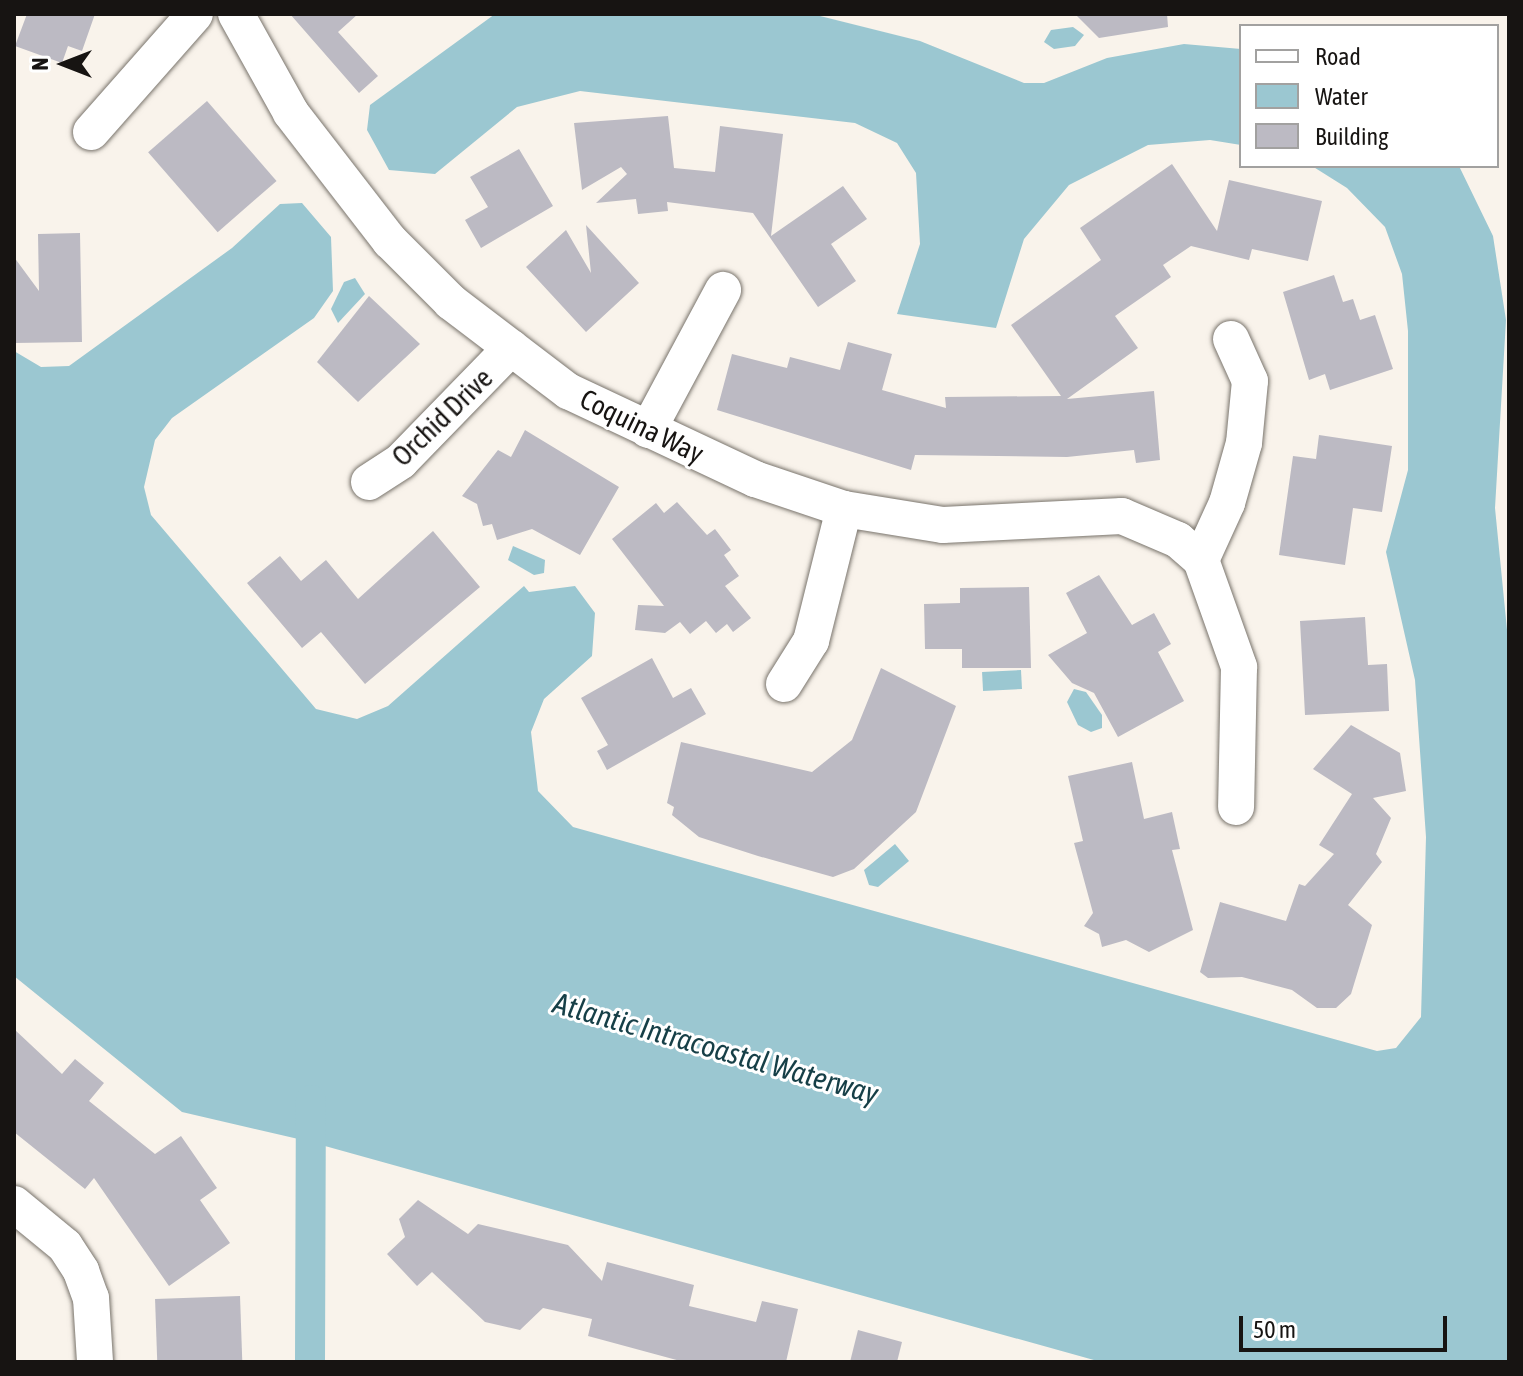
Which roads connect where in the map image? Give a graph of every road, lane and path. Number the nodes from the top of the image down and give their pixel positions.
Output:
1 (195, 14) edge
2 (236, 14) edge
3 (91, 132) dead end
4 (723, 290) dead end
5 (1231, 339) dead end
6 (511, 348) junction
7 (648, 430) junction
8 (369, 482) dead end
9 (844, 509) junction
10 (1201, 560) junction
11 (784, 684) dead end
12 (1236, 807) dead end
13 (14, 1204) edge
14 (95, 1362) edge

1 - 3 street
2 - 6 street, Coquina Way
4 - 7 street
5 - 10 street
6 - 7 street, Coquina Way
6 - 8 street, Orchid Drive
7 - 9 street, Coquina Way
9 - 10 street, Coquina Way
9 - 11 street
10 - 12 street
13 - 14 street

